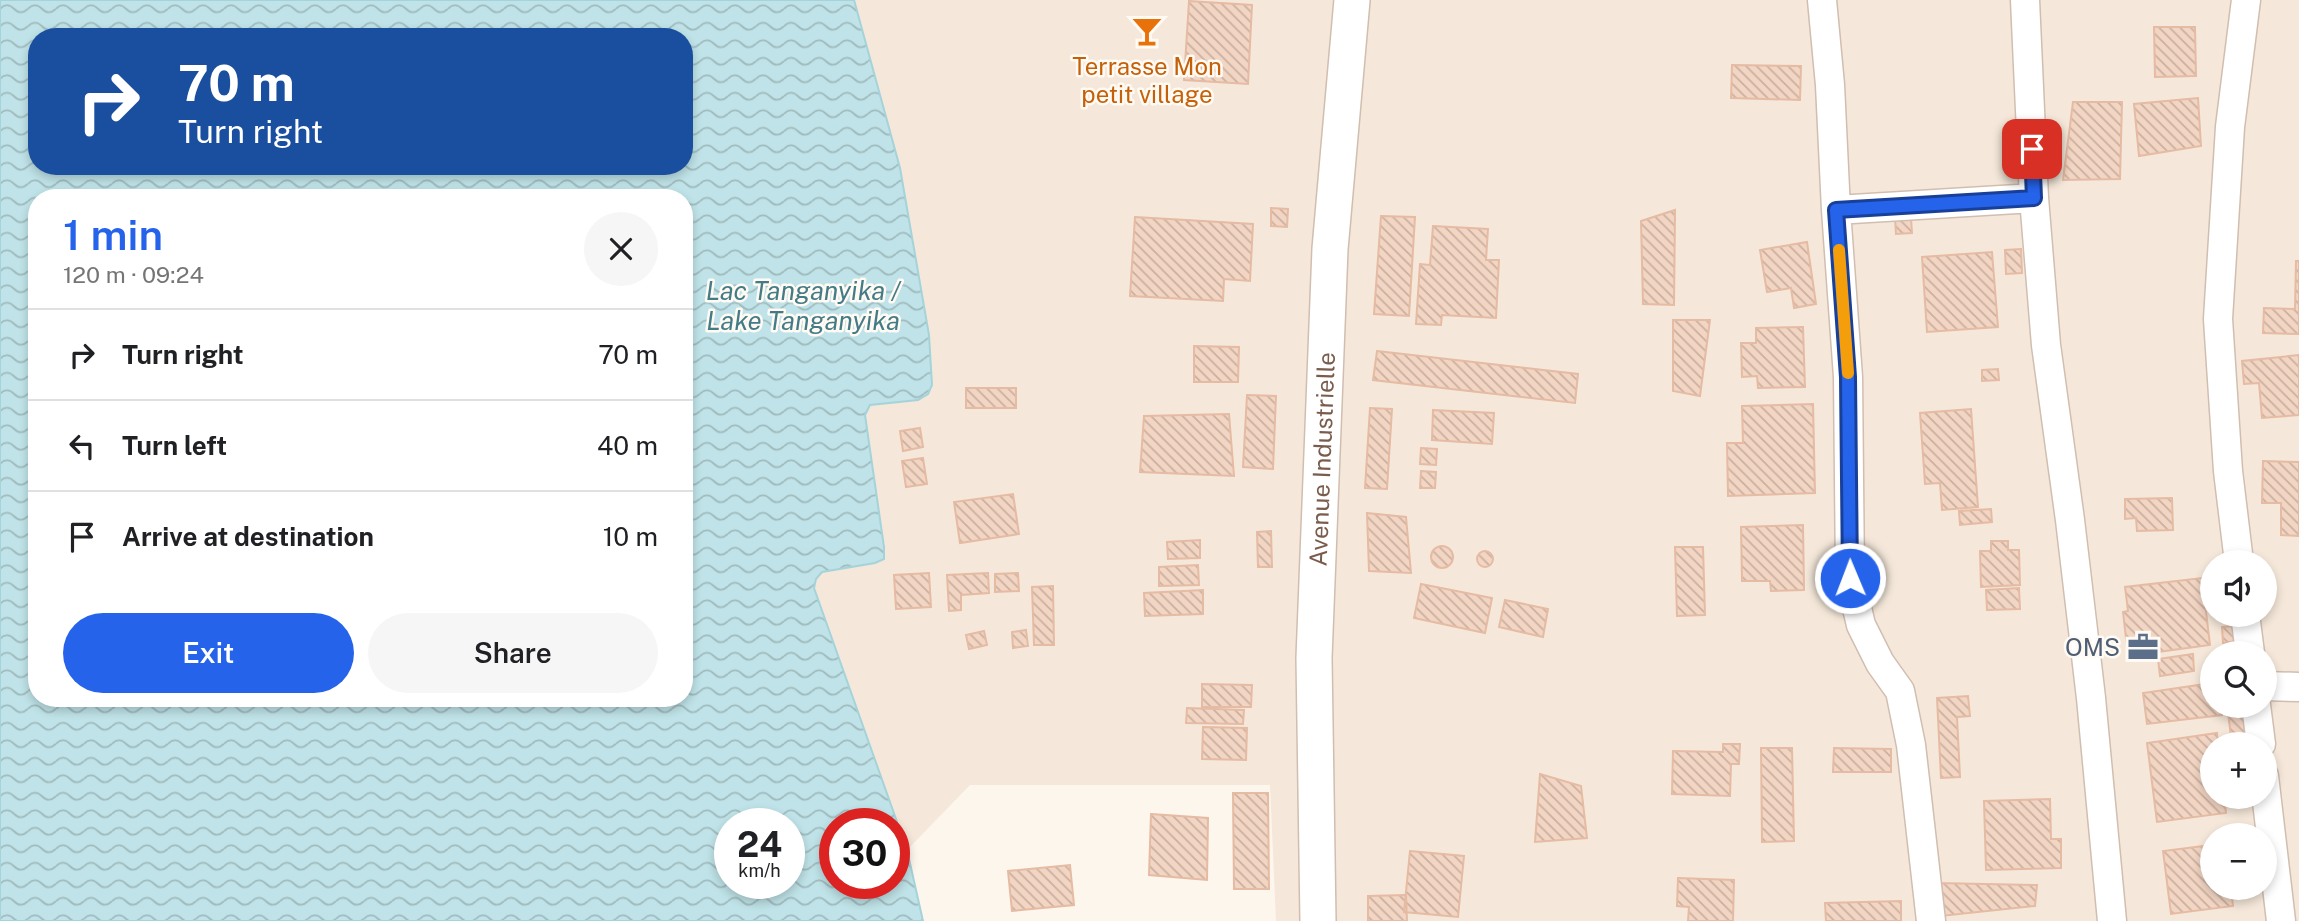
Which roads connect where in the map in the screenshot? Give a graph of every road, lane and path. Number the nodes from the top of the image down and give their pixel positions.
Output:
1 (1352, 0) edge
2 (1822, 0) edge
3 (2025, 0) edge
4 (2246, 0) edge
5 (2034, 198) junction
6 (1836, 210) junction
7 (2238, 550) edge
8 (2277, 686) edge
9 (2299, 687) edge
10 (2268, 809) edge
11 (1318, 921) edge
12 (1931, 921) edge
13 (2112, 921) edge
14 (2281, 921) edge

1 - 11 street, Avenue Industrielle
2 - 6 street
3 - 5 street
4 - 7 street
5 - 6 street
5 - 13 street
6 - 12 street
8 - 9 street
10 - 14 street

